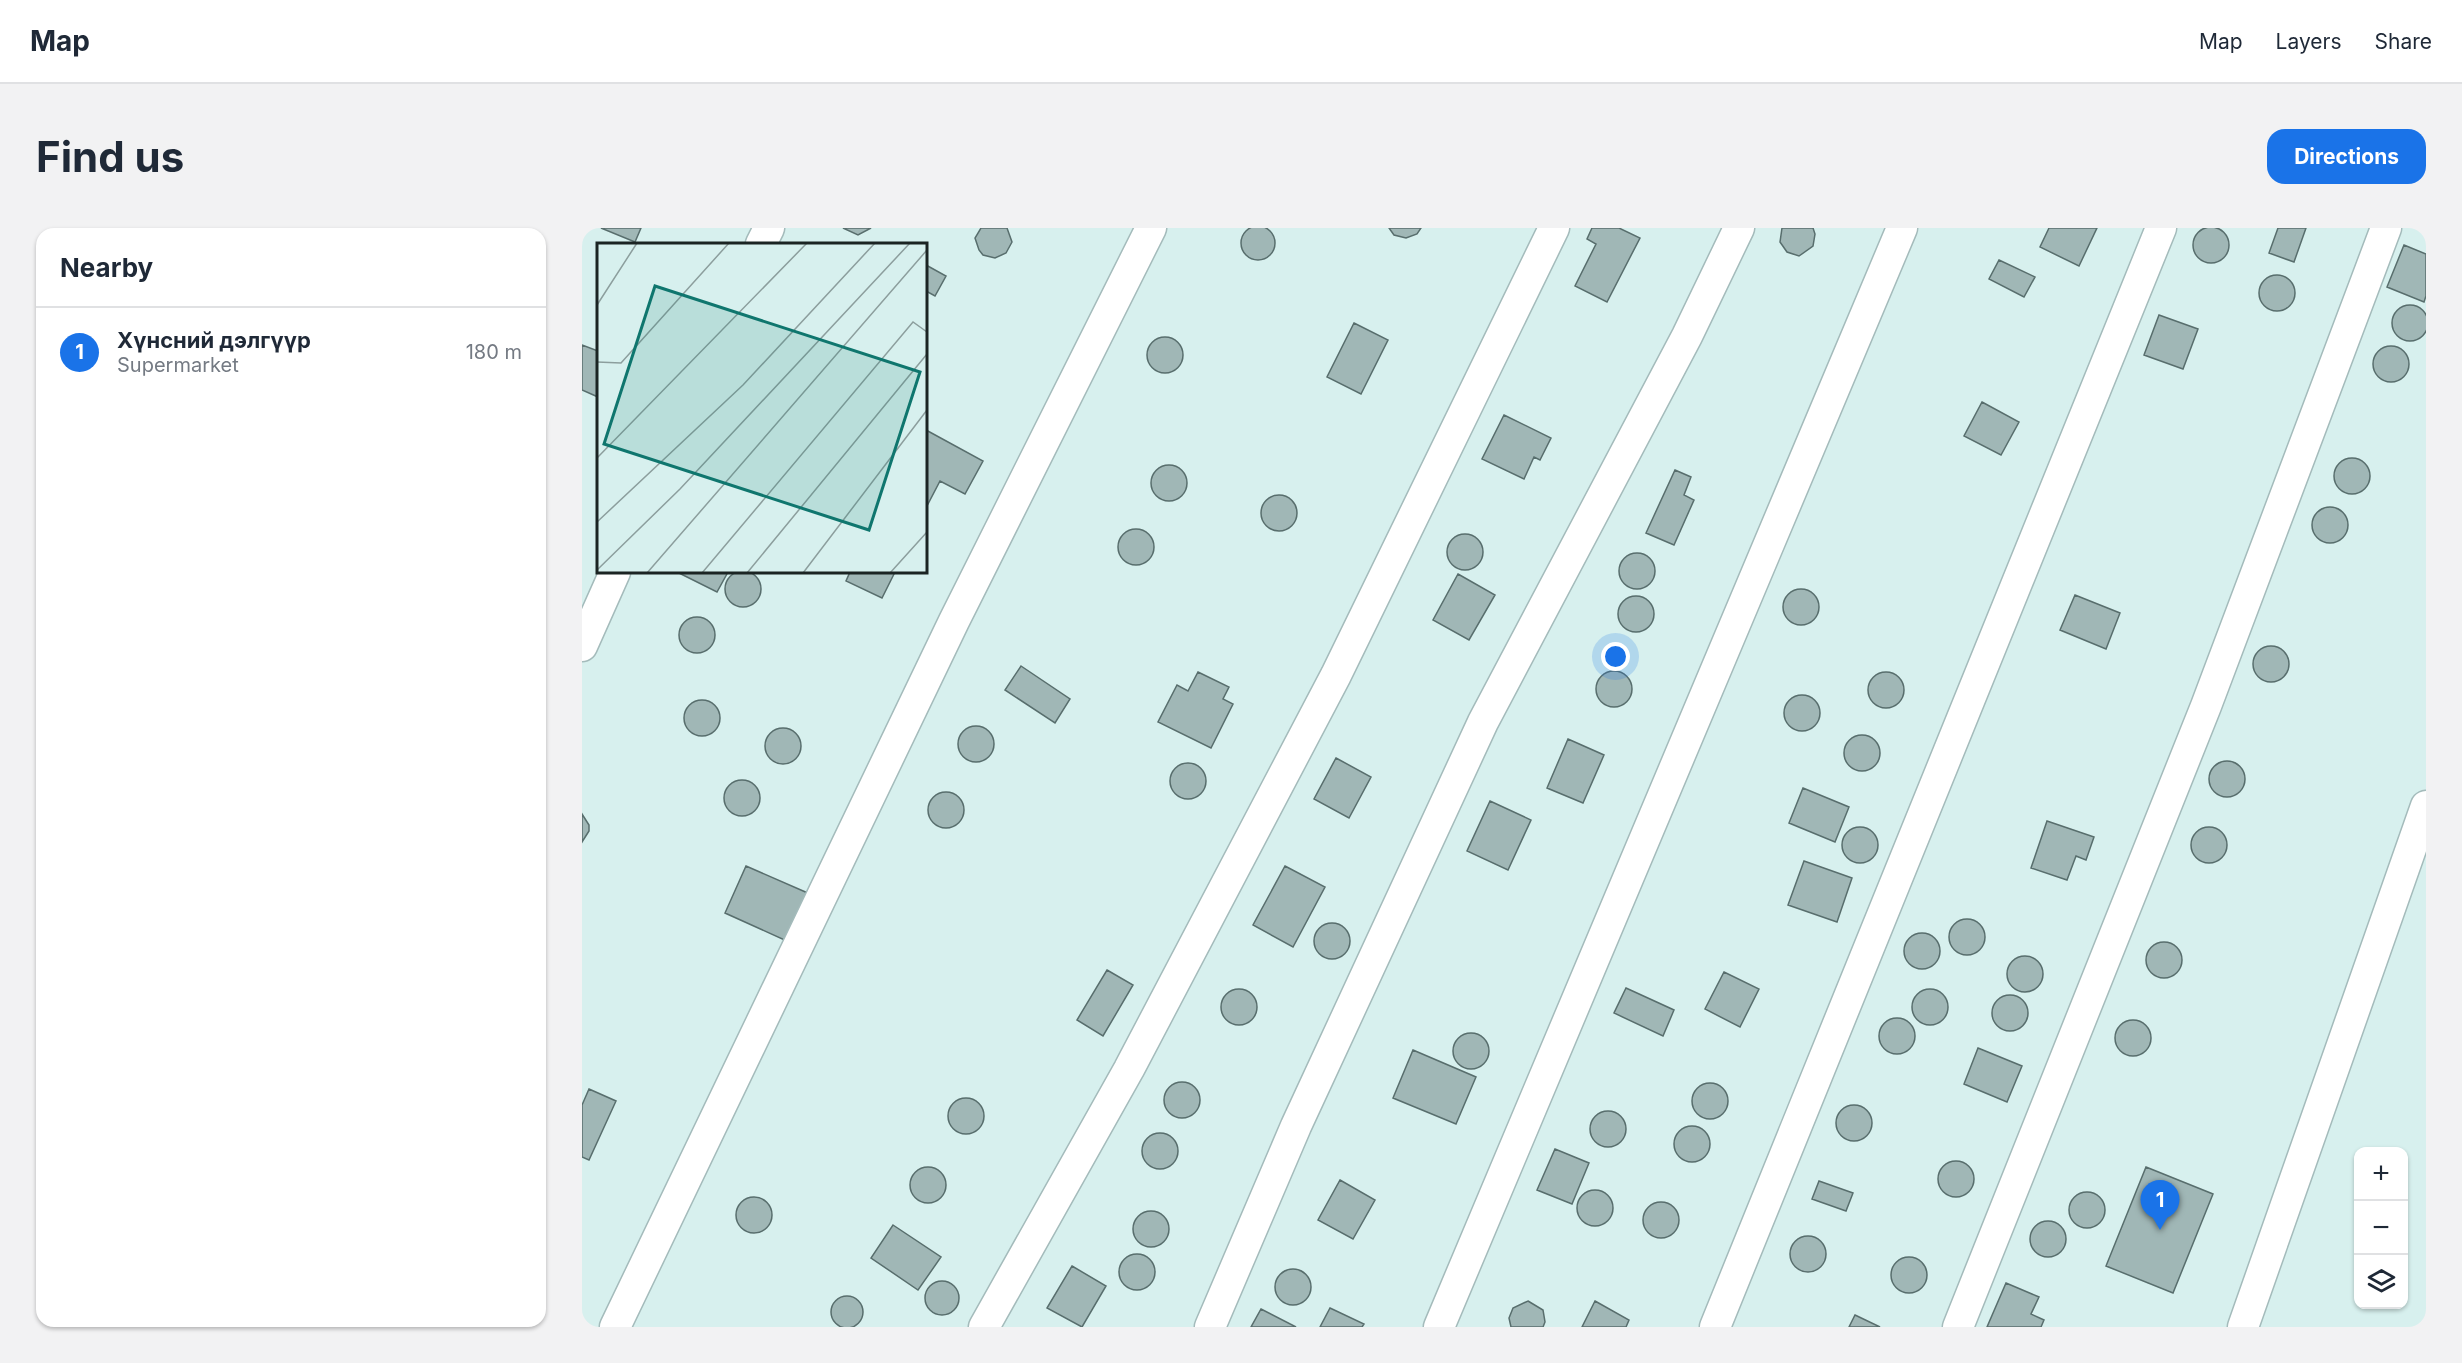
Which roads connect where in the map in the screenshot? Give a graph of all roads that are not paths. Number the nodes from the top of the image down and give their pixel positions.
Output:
1 (769, 228) edge
2 (1151, 228) edge
3 (1554, 228) edge
4 (1739, 228) edge
5 (1902, 228) edge
6 (2161, 228) edge
7 (2386, 228) edge
8 (762, 243) edge
9 (615, 573) edge
10 (582, 646) edge
11 (2426, 806) edge
12 (615, 1327) edge
13 (984, 1327) edge
14 (1210, 1327) edge
15 (1439, 1327) edge
16 (1715, 1327) edge
17 (1958, 1327) edge
18 (2243, 1327) edge

1 - 8 street
2 - 12 street
3 - 13 street
4 - 14 street
5 - 15 street
6 - 16 street
7 - 17 street
9 - 10 street
11 - 18 street

